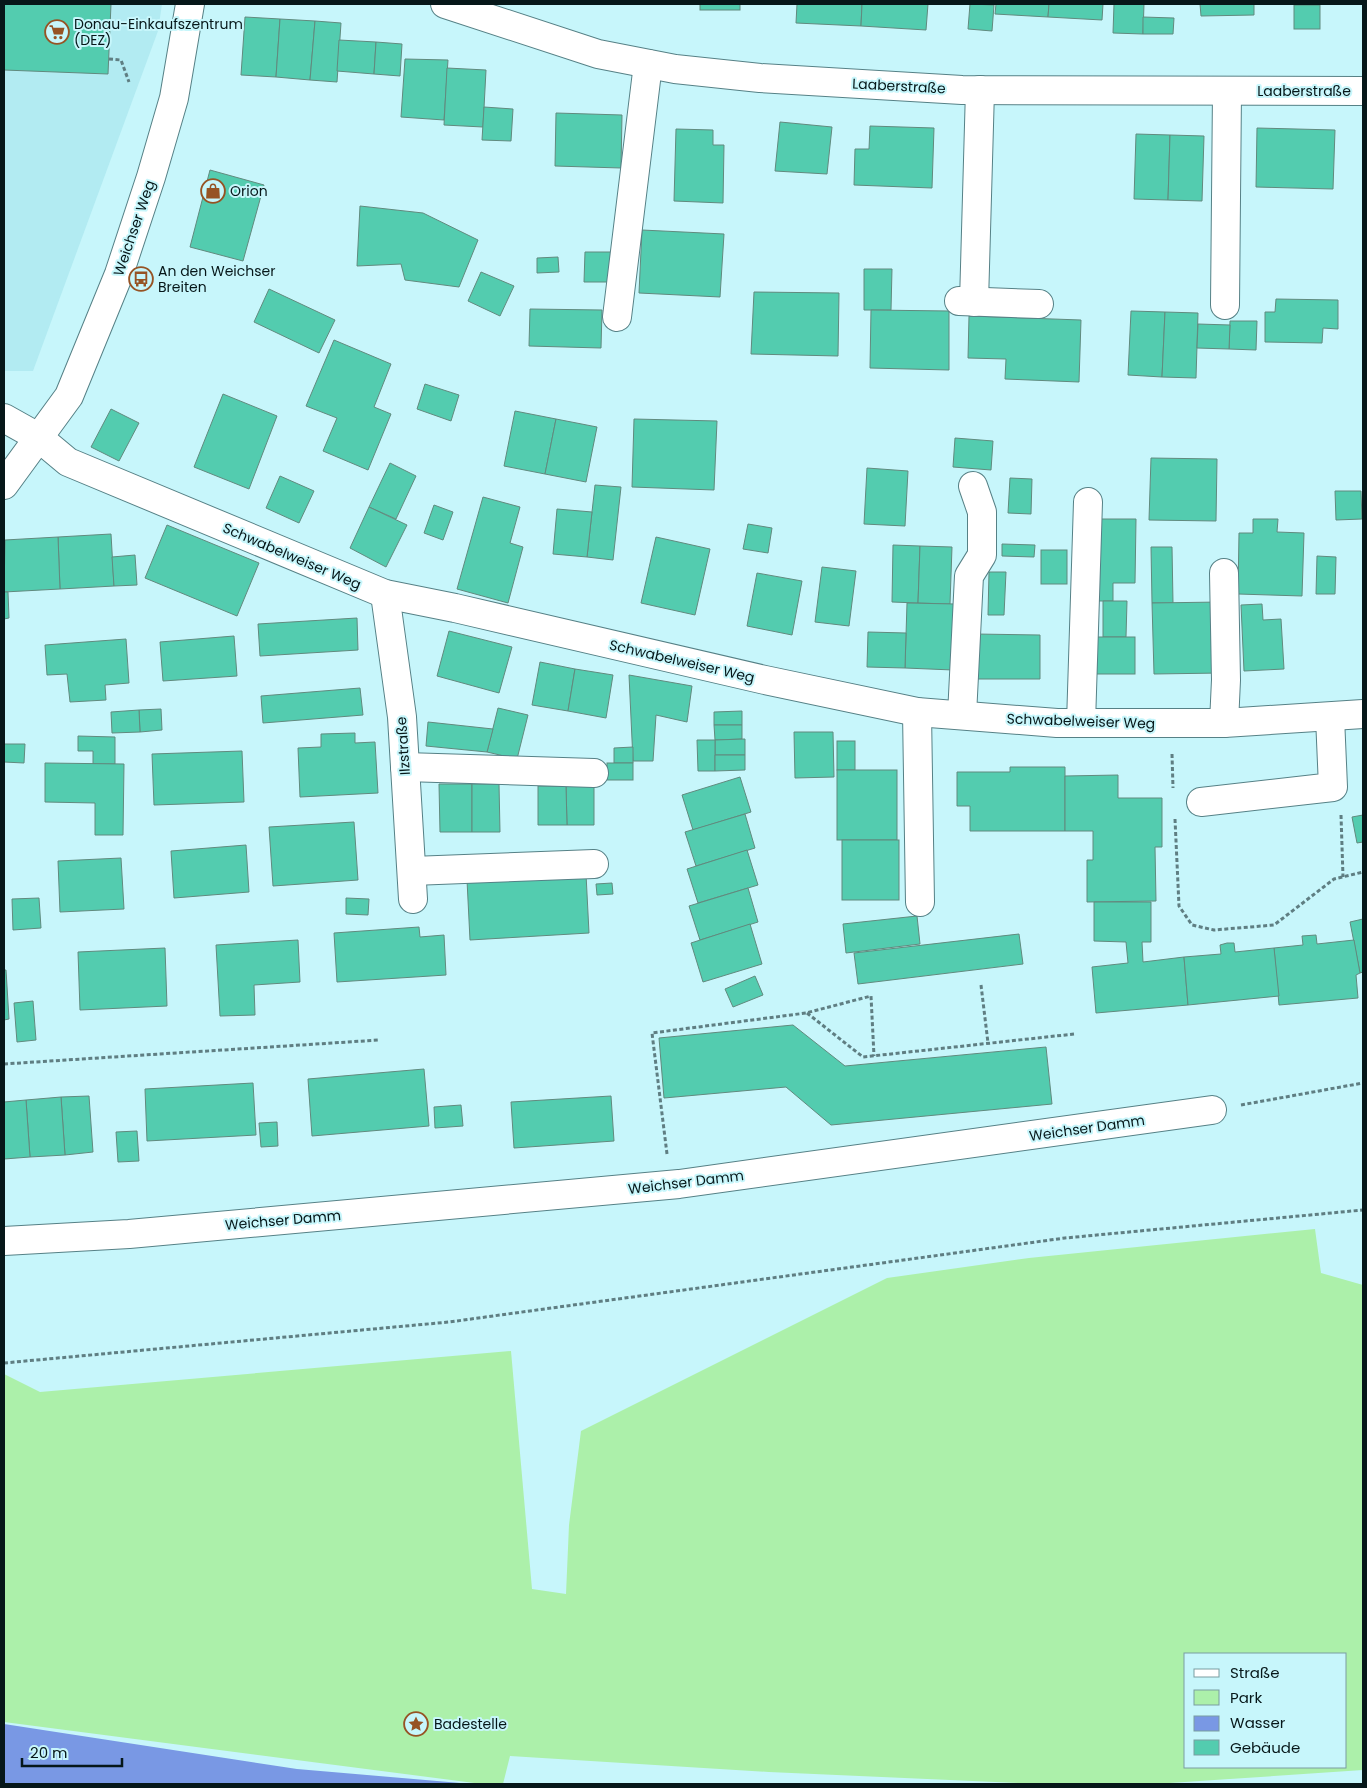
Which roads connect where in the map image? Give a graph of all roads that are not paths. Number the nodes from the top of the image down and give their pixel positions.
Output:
1 (190, 4) edge
2 (445, 4) edge
3 (648, 64) junction
4 (980, 90) junction
5 (1227, 91) junction
6 (1363, 91) edge
7 (1039, 304) dead end
8 (1225, 305) dead end
9 (617, 317) dead end
10 (4, 418) edge
11 (38, 437) junction
12 (4, 485) edge
13 (972, 486) dead end
14 (1088, 502) dead end
15 (1224, 573) dead end
16 (384, 594) junction
17 (917, 712) junction
18 (1363, 714) edge
19 (962, 715) junction
20 (1330, 716) junction
21 (1081, 723) junction
22 (1224, 723) junction
23 (405, 767) junction
24 (594, 773) dead end
25 (1201, 802) dead end
26 (594, 864) dead end
27 (412, 871) junction
28 (413, 899) dead end
29 (920, 902) dead end
30 (1212, 1110) road end
31 (4, 1241) edge

1 - 11 street, Weichser Weg
2 - 3 street, Laaberstraße
3 - 4 street, Laaberstraße
3 - 9 street
4 - 5 street, Laaberstraße
4 - 7 street
5 - 6 street, Laaberstraße
5 - 8 street
10 - 11 street, Schwabelweiser Weg
11 - 12 street, Weichser Weg
11 - 16 street, Schwabelweiser Weg
13 - 19 street
14 - 21 street
15 - 22 street
16 - 17 street, Schwabelweiser Weg
16 - 23 street, Ilzstraße
17 - 19 street, Schwabelweiser Weg
17 - 29 street
18 - 20 street, Schwabelweiser Weg
19 - 21 street, Schwabelweiser Weg
20 - 22 street, Schwabelweiser Weg
20 - 25 street
21 - 22 street, Schwabelweiser Weg
23 - 24 street
23 - 27 street, Ilzstraße
26 - 27 street
27 - 28 street, Ilzstraße
30 - 31 street, Weichser Damm

